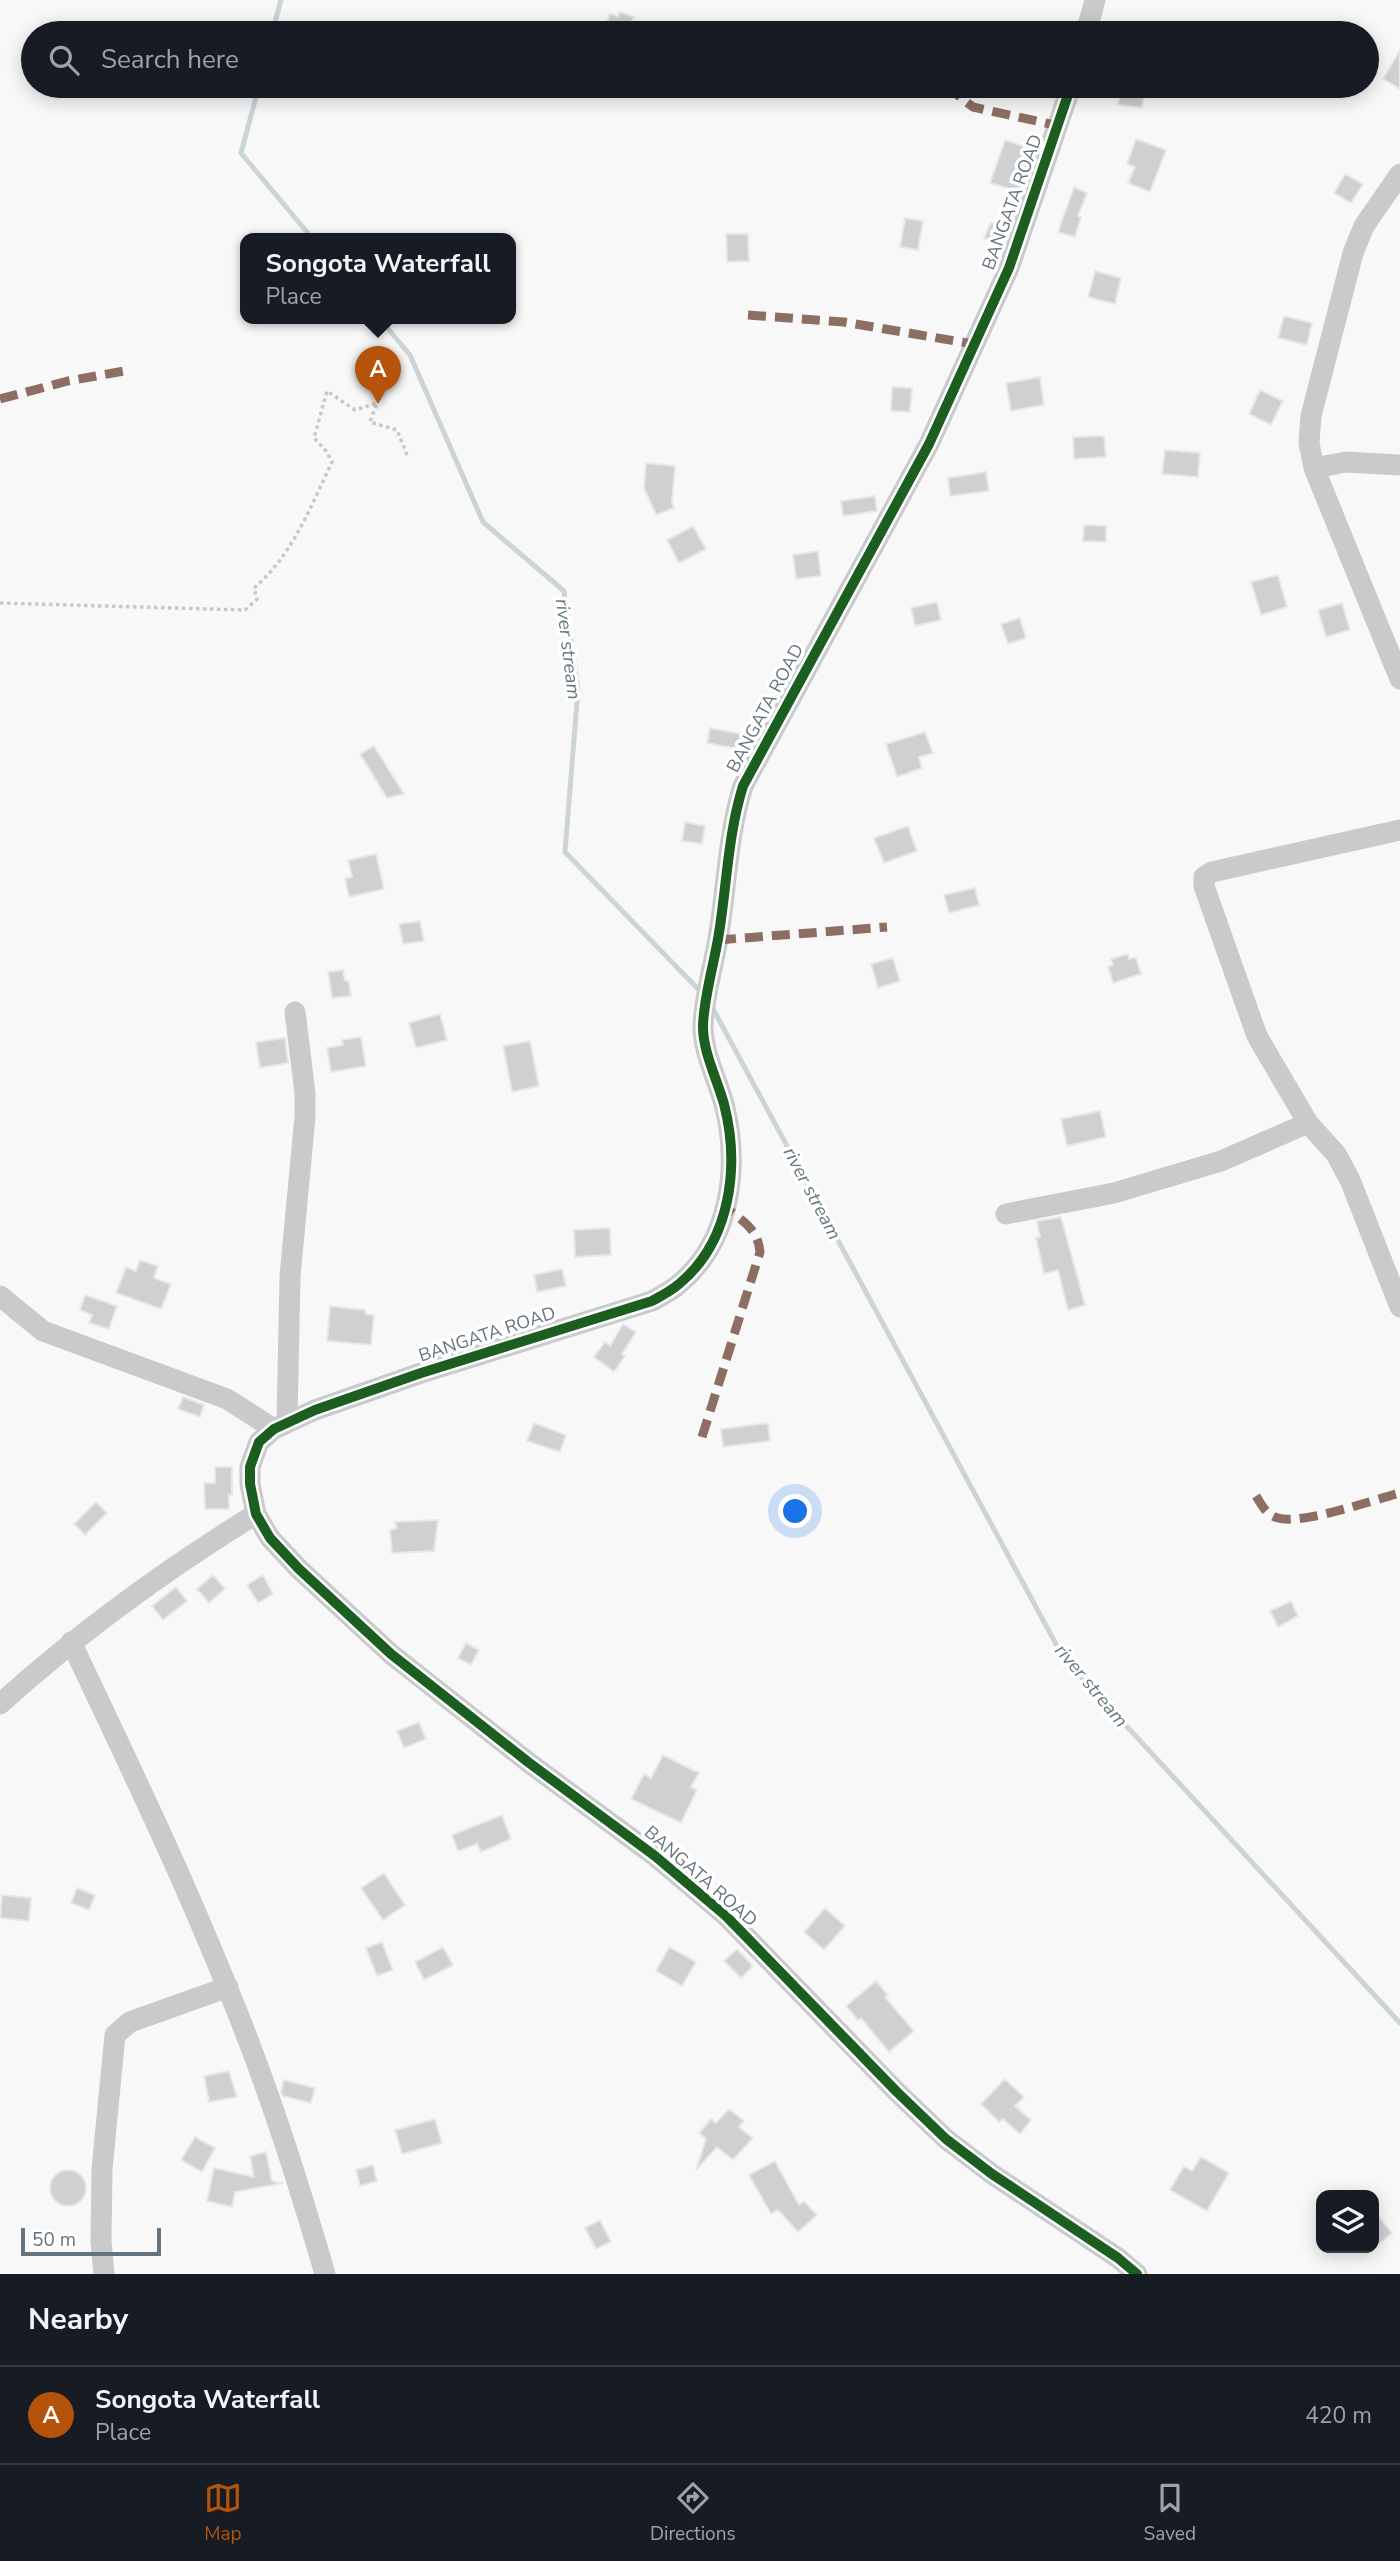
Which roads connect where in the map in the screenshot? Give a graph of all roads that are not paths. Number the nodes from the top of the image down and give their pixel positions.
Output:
1 (1095, 0) edge
2 (1089, 21) edge
3 (1067, 98) edge
4 (1400, 174) edge
5 (1400, 464) edge
6 (1314, 468) junction
7 (1400, 679) edge
8 (1400, 830) edge
9 (295, 1012) dead end
10 (1308, 1123) junction
11 (1006, 1214) dead end
12 (0, 1296) edge
13 (1400, 1307) edge
14 (281, 1426) junction
15 (256, 1514) junction
16 (71, 1642) junction
17 (0, 1704) edge
18 (228, 1987) junction
19 (104, 2274) edge
20 (325, 2274) edge
21 (1137, 2274) edge

1 - 2 street
3 - 14 street, BANGATA ROAD
4 - 6 street
5 - 6 street
6 - 7 street
8 - 10 street
9 - 14 street
10 - 11 street
10 - 13 street
12 - 14 street
14 - 15 street, BANGATA ROAD
15 - 16 street
15 - 21 street, BANGATA ROAD
16 - 17 street
16 - 18 street
18 - 19 street
18 - 20 street

